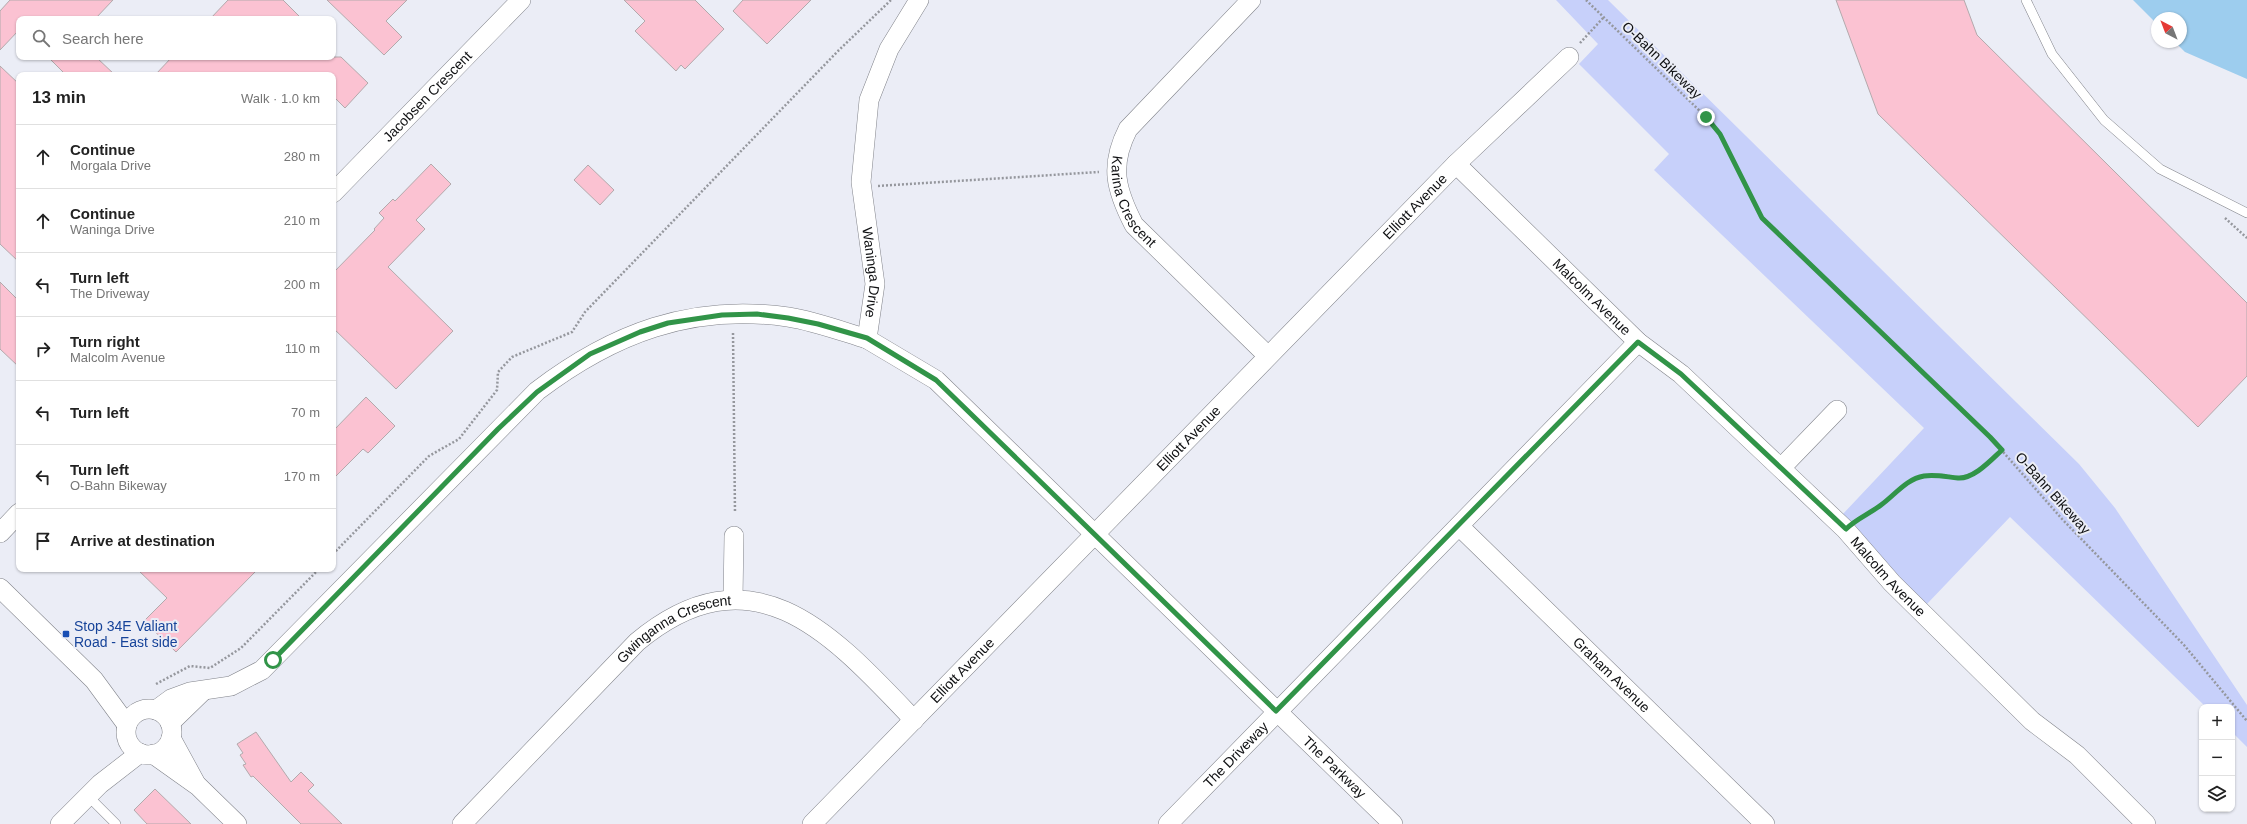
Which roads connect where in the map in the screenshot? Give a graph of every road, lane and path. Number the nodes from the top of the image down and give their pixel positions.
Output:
1 (521, 0) edge
2 (890, 0) edge
3 (919, 0) edge
4 (1251, 0) edge
5 (1586, 0) edge
6 (2026, 0) edge
7 (1604, 17) junction
8 (1569, 57) joint
9 (1456, 164) junction
10 (1117, 170) junction
11 (862, 187) junction
12 (336, 189) edge
13 (2247, 213) edge
14 (733, 330) dead end
15 (867, 338) junction
16 (1638, 342) junction
17 (1268, 356) junction
18 (1837, 410) dead end
19 (2002, 450) junction
20 (1781, 468) junction
21 (735, 513) dead end
22 (16, 516) edge
23 (1459, 526) junction
24 (1846, 529) junction
25 (0, 533) edge
26 (1095, 533) junction
27 (734, 536) dead end
28 (336, 551) edge
29 (316, 572) edge
30 (0, 588) edge
31 (733, 599) junction
32 (94, 680) junction
33 (156, 684) dead end
34 (204, 690) junction
35 (148, 710) junction
36 (1276, 711) junction
37 (914, 720) junction
38 (2247, 721) edge
39 (171, 730) junction
40 (127, 732) junction
41 (147, 754) junction
42 (198, 786) junction
43 (94, 790) junction
44 (60, 824) edge
45 (116, 824) edge
46 (237, 824) edge
47 (462, 824) edge
48 (812, 824) edge
49 (1168, 824) edge
50 (1393, 824) edge
51 (1765, 824) edge
52 (2146, 824) edge

1 - 12 street, Jacobsen Crescent
2 - 28 path
3 - 11 street, Waninga Drive
4 - 10 street, Karina Crescent
5 - 7 path, O-Bahn Bikeway
6 - 13 lane
7 - 8 path
7 - 19 path, O-Bahn Bikeway
8 - 9 street, Elliott Avenue
9 - 16 street, Malcolm Avenue
9 - 17 street, Elliott Avenue
10 - 11 path
10 - 17 street, Karina Crescent
11 - 15 street, Waninga Drive
14 - 21 path
15 - 26 street, Waninga Drive
15 - 34 street
16 - 20 street, Malcolm Avenue
16 - 23 street, The Driveway
17 - 26 street, Elliott Avenue
18 - 20 street
19 - 24 path
19 - 38 path, O-Bahn Bikeway
20 - 24 street, Malcolm Avenue
22 - 25 street
23 - 36 street, The Driveway
23 - 51 street, Graham Avenue
24 - 52 street, Malcolm Avenue
26 - 36 street, Waninga Drive
26 - 37 street, Elliott Avenue
27 - 31 street
29 - 33 path
30 - 32 street
31 - 37 street, Gwinganna Crescent
31 - 47 street, Gwinganna Crescent
32 - 35 street
32 - 40 street
34 - 35 street
34 - 39 street
35 - 39 street
35 - 40 street
36 - 49 street, The Driveway
36 - 50 street, The Parkway
37 - 48 street, Elliott Avenue
39 - 41 street
39 - 42 street
40 - 41 street
40 - 43 street
41 - 42 street
41 - 43 street
42 - 46 street
43 - 44 street
43 - 45 lane

